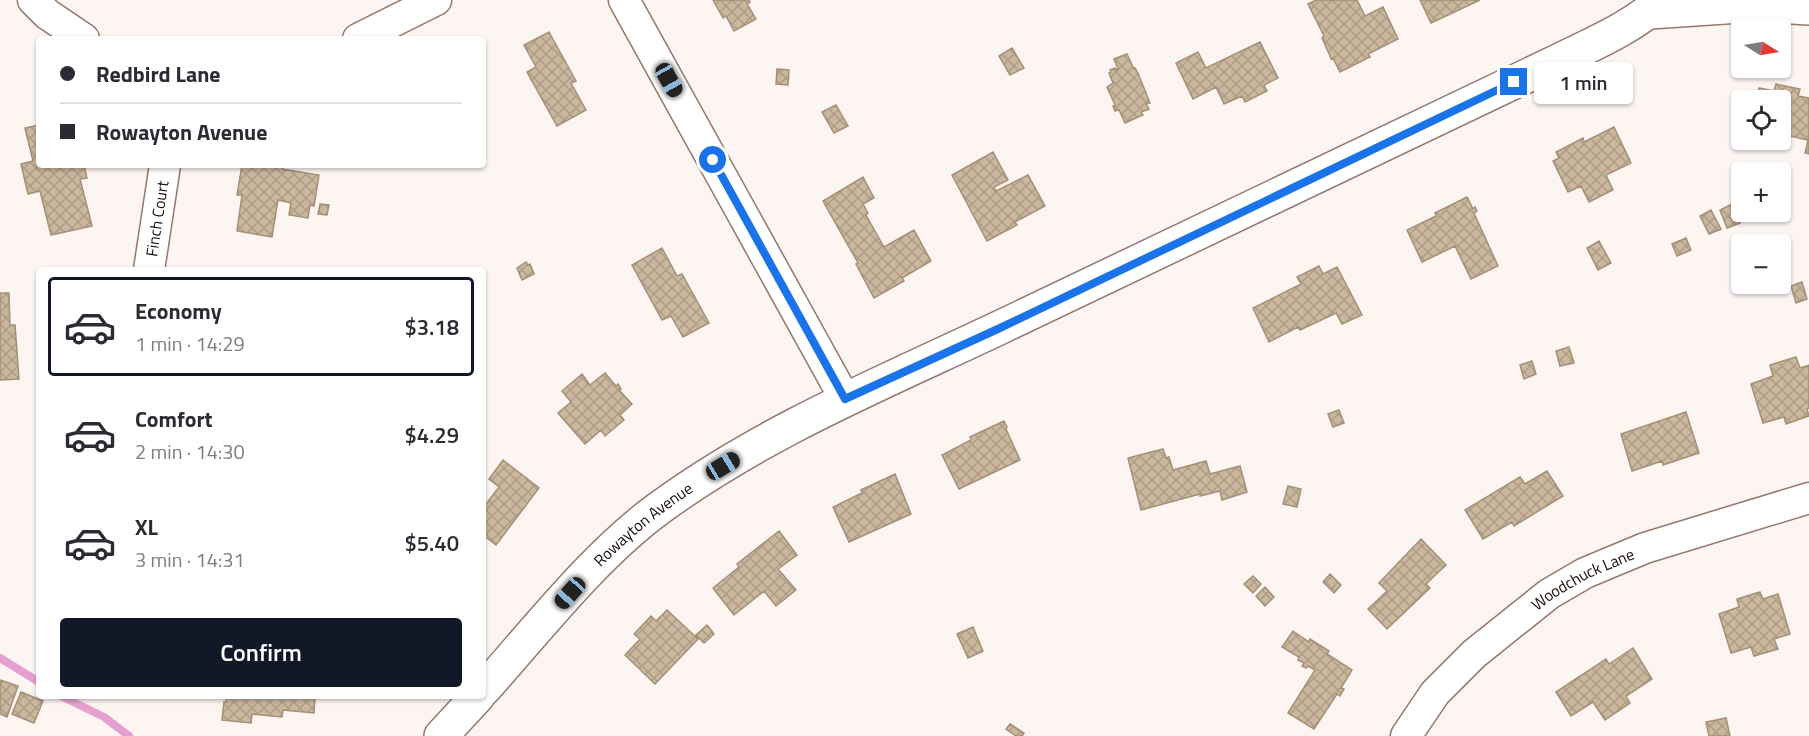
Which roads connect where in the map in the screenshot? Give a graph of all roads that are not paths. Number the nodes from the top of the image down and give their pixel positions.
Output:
1 (33, 0) edge
2 (436, 0) edge
3 (624, 0) edge
4 (1656, 6) edge
5 (1809, 8) edge
6 (80, 36) edge
7 (364, 36) edge
8 (165, 168) edge
9 (149, 267) edge
10 (845, 399) junction
11 (1809, 498) edge
12 (486, 687) edge
13 (475, 699) edge
14 (441, 736) edge
15 (1406, 736) edge

1 - 6 street
2 - 7 street
3 - 10 street
4 - 5 street, Rowayton Avenue
4 - 10 street, Rowayton Avenue
8 - 9 street, Finch Court
10 - 12 street, Rowayton Avenue
11 - 15 street, Woodchuck Lane
13 - 14 street

